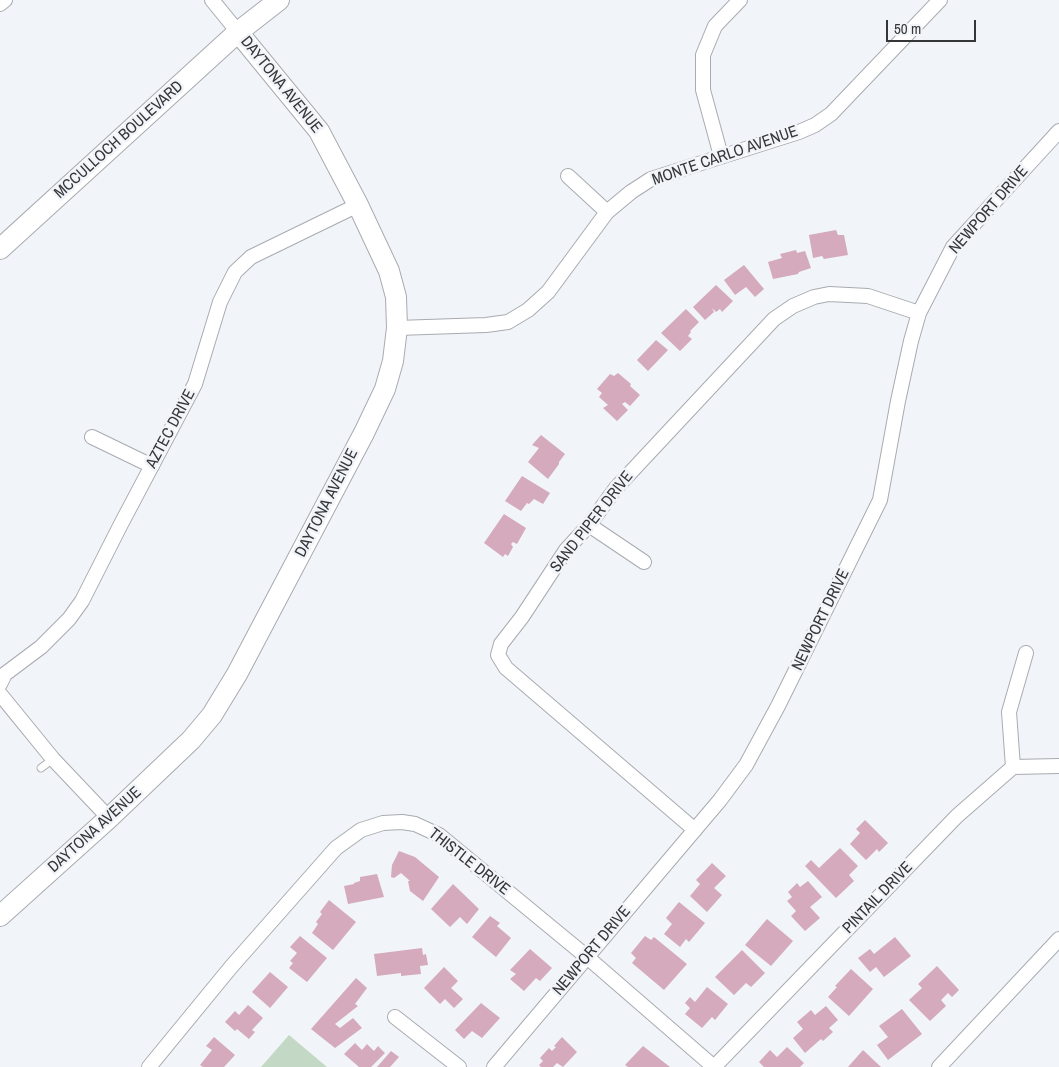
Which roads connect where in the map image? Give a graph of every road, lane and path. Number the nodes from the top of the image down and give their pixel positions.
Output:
1 (5, 0) edge
2 (212, 0) edge
3 (279, 0) edge
4 (740, 0) edge
5 (940, 0) edge
6 (0, 4) edge
7 (238, 32) junction
8 (1059, 131) edge
9 (721, 156) junction
10 (568, 176) dead end
11 (358, 205) junction
12 (607, 212) junction
13 (0, 249) edge
14 (919, 313) junction
15 (397, 328) junction
16 (92, 437) dead end
17 (152, 466) junction
18 (589, 525) junction
19 (644, 562) dead end
20 (1026, 653) dead end
21 (0, 684) edge
22 (0, 694) edge
23 (53, 759) junction
24 (1059, 766) edge
25 (1013, 767) junction
26 (41, 768) dead end
27 (109, 818) junction
28 (695, 830) junction
29 (0, 916) edge
30 (1059, 939) edge
31 (587, 957) junction
32 (395, 1017) dead end
33 (149, 1067) edge
34 (459, 1067) edge
35 (494, 1067) edge
36 (714, 1067) edge
37 (940, 1067) edge

1 - 6 street
2 - 7 street
3 - 7 street, MCCULLOCH BOULEVARD
4 - 9 street
5 - 9 street, MONTE CARLO AVENUE
7 - 11 street, DAYTONA AVENUE
7 - 13 street, MCCULLOCH BOULEVARD
8 - 14 street, NEWPORT DRIVE
9 - 12 street, MONTE CARLO AVENUE
10 - 12 street
11 - 15 street, DAYTONA AVENUE
11 - 17 street, AZTEC DRIVE
12 - 15 street, MONTE CARLO AVENUE
14 - 18 street, SAND PIPER DRIVE
14 - 28 street, NEWPORT DRIVE
15 - 27 street, DAYTONA AVENUE
16 - 17 street
17 - 21 street, AZTEC DRIVE
18 - 19 street
18 - 28 street, SAND PIPER DRIVE
20 - 25 street
22 - 23 street
23 - 26 lane
23 - 27 street
24 - 25 street
25 - 36 street, PINTAIL DRIVE
27 - 29 street, DAYTONA AVENUE
28 - 31 street, NEWPORT DRIVE
30 - 37 street
31 - 33 street, THISTLE DRIVE
31 - 35 street, NEWPORT DRIVE
31 - 36 street, THISTLE DRIVE
32 - 34 street

